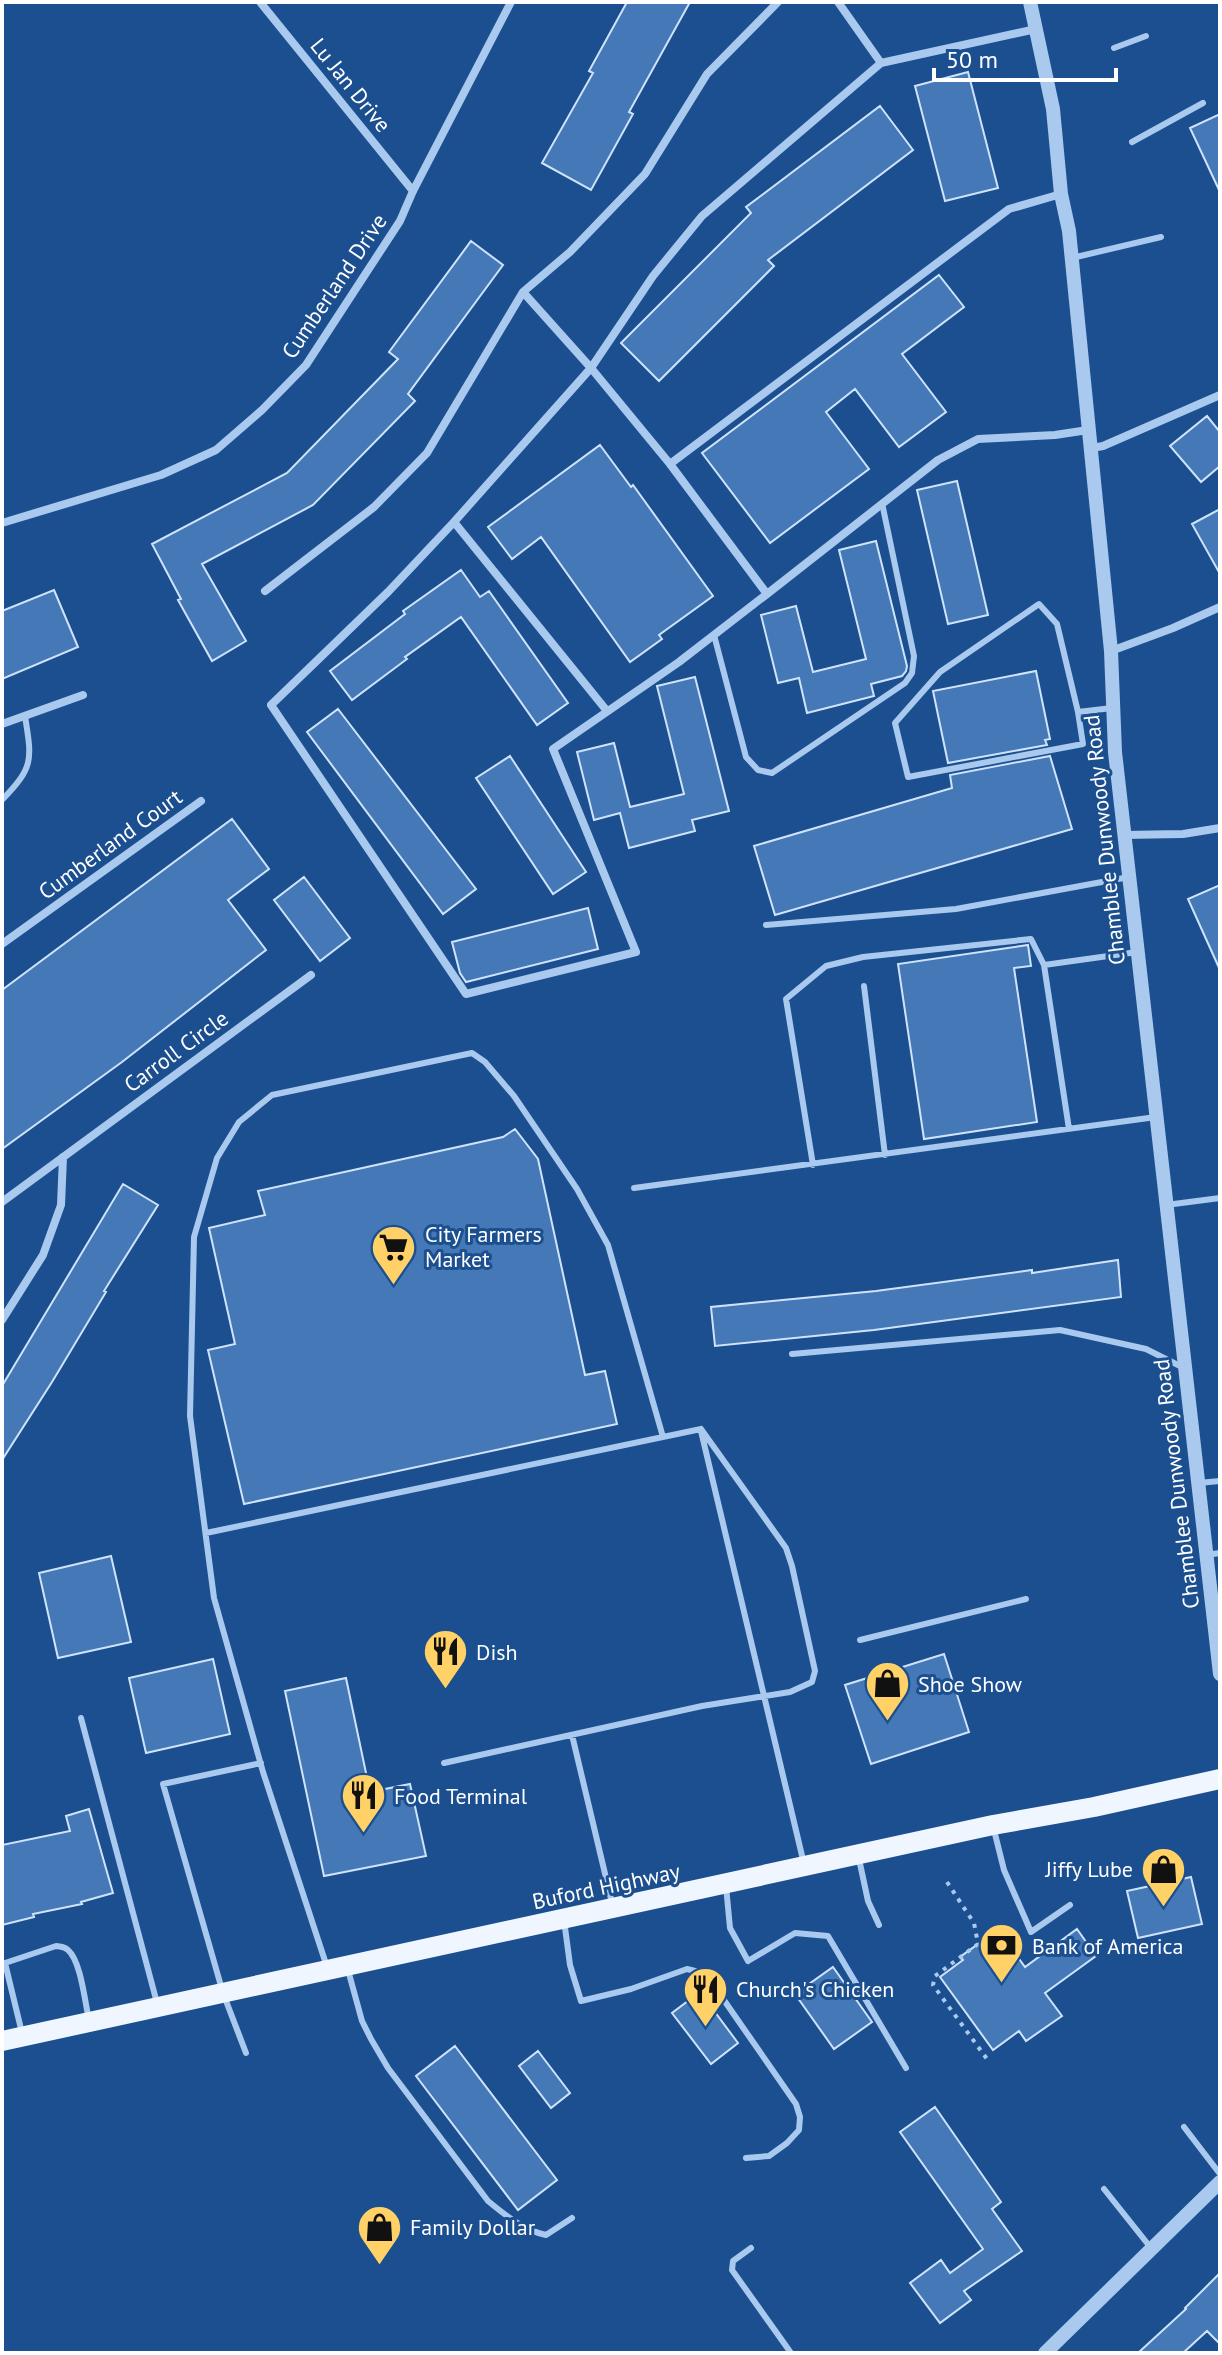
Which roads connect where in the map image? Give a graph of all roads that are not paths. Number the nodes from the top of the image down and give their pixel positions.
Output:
1 (260, 2) edge
2 (511, 2) edge
3 (778, 2) edge
4 (838, 2) edge
5 (1030, 2) edge
6 (1036, 29) junction
7 (1146, 36) dead end
8 (1114, 48) dead end
9 (881, 63) junction
10 (1203, 103) dead end
11 (1132, 142) dead end
12 (413, 191) junction
13 (1061, 194) junction
14 (1161, 237) dead end
15 (1072, 258) junction
16 (523, 292) junction
17 (591, 368) junction
18 (1220, 395) edge
19 (1088, 430) junction
20 (1092, 448) junction
21 (670, 464) junction
22 (882, 503) junction
23 (454, 522) junction
24 (2, 523) edge
25 (265, 591) dead end
26 (767, 594) junction
27 (1220, 607) edge
28 (714, 635) junction
29 (1111, 651) junction
30 (83, 695) dead end
31 (1112, 708) junction
32 (607, 711) junction
33 (1078, 712) junction
34 (25, 716) junction
35 (2, 724) edge
36 (2, 800) edge
37 (201, 801) dead end
38 (1220, 828) edge
39 (1124, 835) junction
40 (1129, 877) junction
41 (766, 925) dead end
42 (2, 944) edge
43 (1137, 952) junction
44 (1044, 965) junction
45 (311, 975) dead end
46 (864, 986) dead end
47 (1156, 1117) junction
48 (1069, 1129) junction
49 (885, 1155) junction
50 (63, 1157) junction
51 (813, 1165) junction
52 (634, 1188) dead end
53 (1220, 1198) edge
54 (2, 1202) edge
55 (1166, 1205) junction
56 (2, 1320) edge
57 (792, 1354) dead end
58 (1185, 1369) junction
59 (701, 1429) junction
60 (663, 1437) junction
61 (1220, 1481) edge
62 (1198, 1483) junction
63 (206, 1533) junction
64 (1213, 1554) edge
65 (1026, 1599) dead end
66 (860, 1640) dead end
67 (1220, 1674) edge
68 (763, 1697) junction
69 (81, 1718) dead end
70 (572, 1735) junction
71 (261, 1763) junction
72 (444, 1763) dead end
73 (1220, 1779) edge
74 (993, 1825) junction
75 (859, 1856) junction
76 (805, 1868) junction
77 (726, 1885) junction
78 (1070, 1905) dead end
79 (614, 1909) junction
80 (564, 1919) junction
81 (879, 1925) dead end
82 (4, 1962) edge
83 (337, 1968) junction
84 (223, 1993) junction
85 (158, 2006) junction
86 (90, 2021) junction
87 (12, 2039) edge
88 (246, 2053) dead end
89 (906, 2068) dead end
90 (1184, 2127) dead end
91 (746, 2158) dead end
92 (1220, 2174) edge
93 (1220, 2182) edge
94 (1104, 2189) dead end
95 (572, 2218) dead end
96 (751, 2248) dead end
97 (1151, 2248) junction
98 (791, 2353) edge
99 (1045, 2353) edge

1 - 12 street, Lu Jan Drive
2 - 12 street, Cumberland Drive
3 - 16 street
4 - 9 street
5 - 6 street, Chamblee Dunwoody Road
6 - 9 street
6 - 13 street, Chamblee Dunwoody Road
7 - 8 lane
9 - 17 street
10 - 11 lane
12 - 24 street, Cumberland Drive
13 - 15 street, Chamblee Dunwoody Road
13 - 21 street
14 - 15 lane
15 - 19 street, Chamblee Dunwoody Road
16 - 17 street
16 - 25 street
17 - 21 street
17 - 23 street
18 - 20 street
19 - 20 street, Chamblee Dunwoody Road
19 - 22 street
20 - 29 street, Chamblee Dunwoody Road
21 - 26 street
22 - 26 street
22 - 28 lane
23 - 32 street
23 - 32 street
26 - 28 street
27 - 29 street
28 - 32 street
29 - 31 street, Chamblee Dunwoody Road
30 - 34 street
31 - 33 lane
31 - 39 street, Chamblee Dunwoody Road
33 - 33 lane
34 - 35 street
34 - 36 lane
37 - 42 street, Cumberland Court
38 - 39 street
39 - 40 street, Chamblee Dunwoody Road
40 - 41 lane
40 - 43 street, Chamblee Dunwoody Road
43 - 44 lane
43 - 47 street, Chamblee Dunwoody Road
44 - 48 lane
44 - 51 lane
45 - 50 street, Carroll Circle
46 - 49 lane
47 - 48 lane
47 - 55 street, Chamblee Dunwoody Road
48 - 49 lane
49 - 51 lane
50 - 54 street, Carroll Circle
50 - 56 street
51 - 52 lane
53 - 55 lane
55 - 58 street, Chamblee Dunwoody Road
57 - 58 lane
58 - 62 street, Chamblee Dunwoody Road
59 - 60 lane
59 - 68 lane
59 - 68 lane
60 - 63 lane
60 - 63 lane
61 - 62 lane
62 - 64 street, Chamblee Dunwoody Road
63 - 71 lane
64 - 67 street, Chamblee Dunwoody Road
65 - 66 lane
68 - 70 lane
68 - 76 lane
69 - 85 lane
70 - 72 lane
70 - 79 lane
71 - 83 lane
71 - 84 lane
73 - 74 main road, Buford Highway
74 - 75 main road, Buford Highway
74 - 78 lane
75 - 76 main road, Buford Highway
75 - 81 lane
76 - 77 main road, Buford Highway
77 - 79 main road, Buford Highway
77 - 89 lane
79 - 80 main road, Buford Highway
80 - 83 main road, Buford Highway
80 - 91 lane
82 - 86 lane
82 - 87 lane
83 - 84 main road, Buford Highway
83 - 95 lane
84 - 85 main road, Buford Highway
84 - 88 lane
85 - 86 main road, Buford Highway
86 - 87 main road, Buford Highway
90 - 92 lane
93 - 97 street
94 - 97 lane
96 - 98 lane
97 - 99 street

